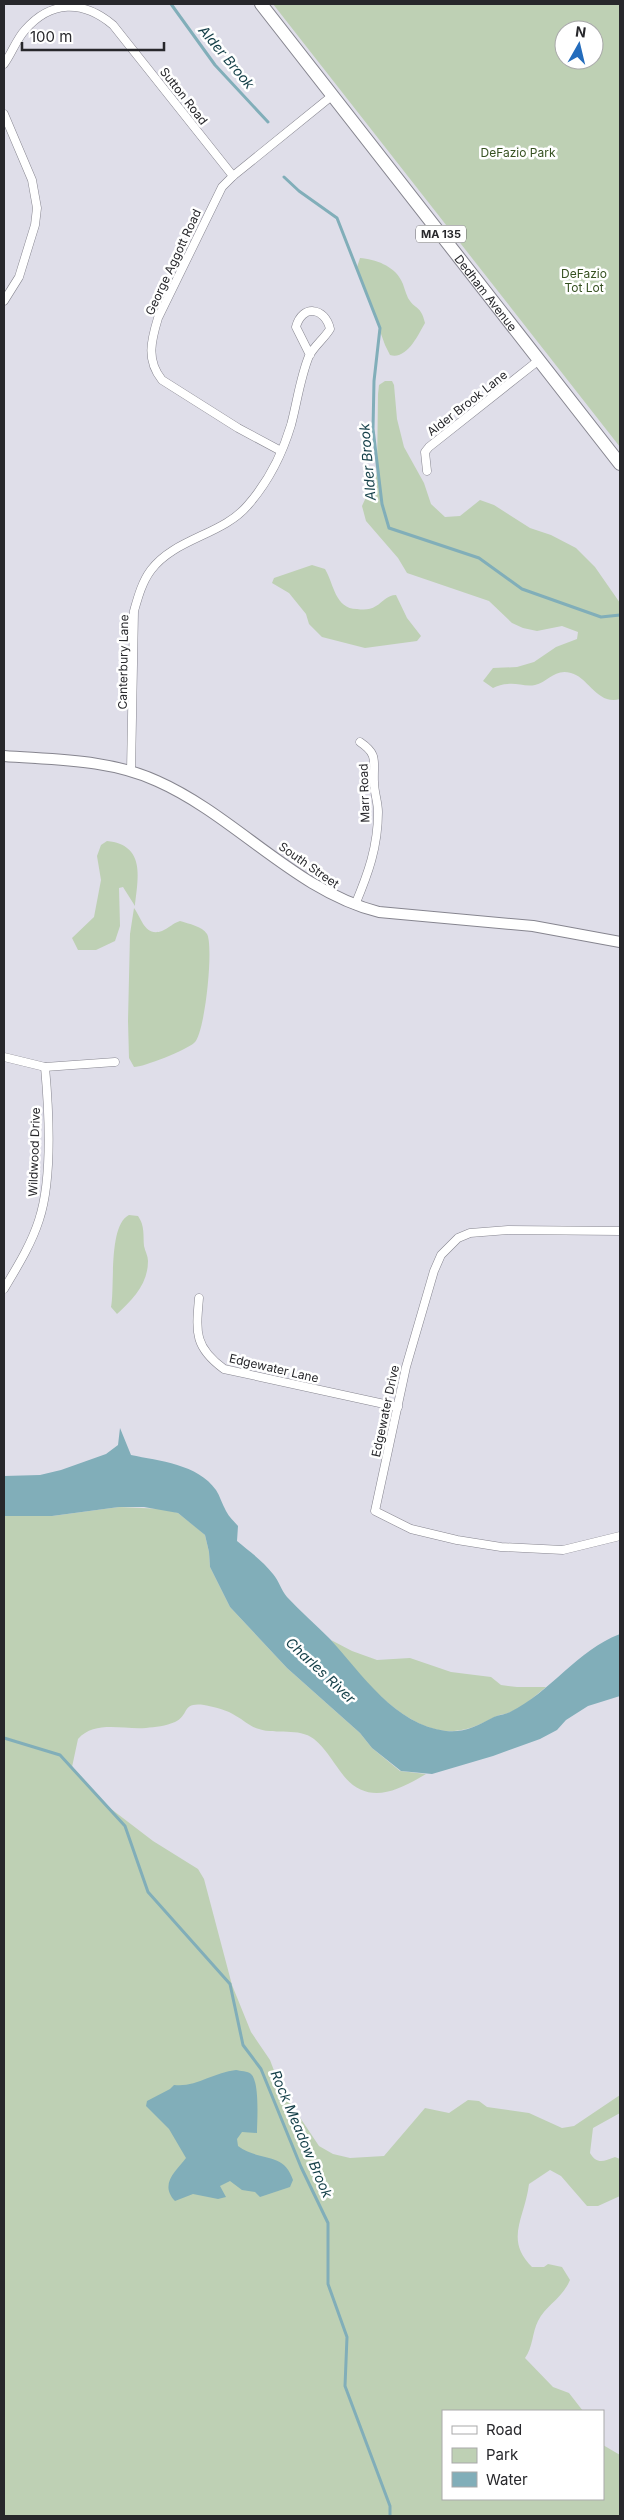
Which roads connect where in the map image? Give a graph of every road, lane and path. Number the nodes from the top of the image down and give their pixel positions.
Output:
1 (261, 4) edge
2 (4, 64) edge
3 (333, 96) junction
4 (4, 114) edge
5 (233, 176) junction
6 (4, 301) edge
7 (310, 355) junction
8 (539, 360) junction
9 (281, 451) junction
10 (620, 464) edge
11 (428, 471) dead end
12 (360, 742) dead end
13 (4, 756) edge
14 (132, 771) junction
15 (355, 905) junction
16 (620, 942) edge
17 (4, 1057) edge
18 (115, 1062) dead end
19 (45, 1067) junction
20 (620, 1231) edge
21 (4, 1289) edge
22 (199, 1298) dead end
23 (398, 1407) junction
24 (620, 1536) edge

1 - 3 main road, Dedham Avenue / MA 135
2 - 5 street, Sutton Road
3 - 5 street, George Aggott Road
3 - 8 main road, Dedham Avenue / MA 135
4 - 6 street
5 - 9 street, George Aggott Road
7 - 7 street, Canterbury Lane
7 - 9 street, Canterbury Lane
8 - 10 main road, Dedham Avenue / MA 135
8 - 11 street, Alder Brook Lane
9 - 14 street, Canterbury Lane
12 - 15 street, Marr Road
13 - 14 street, South Street
14 - 15 street, South Street
15 - 16 street, South Street
17 - 19 street
18 - 19 street
19 - 21 street, Wildwood Drive
20 - 23 street, Edgewater Drive
22 - 23 street, Edgewater Lane
23 - 24 street, Edgewater Drive

